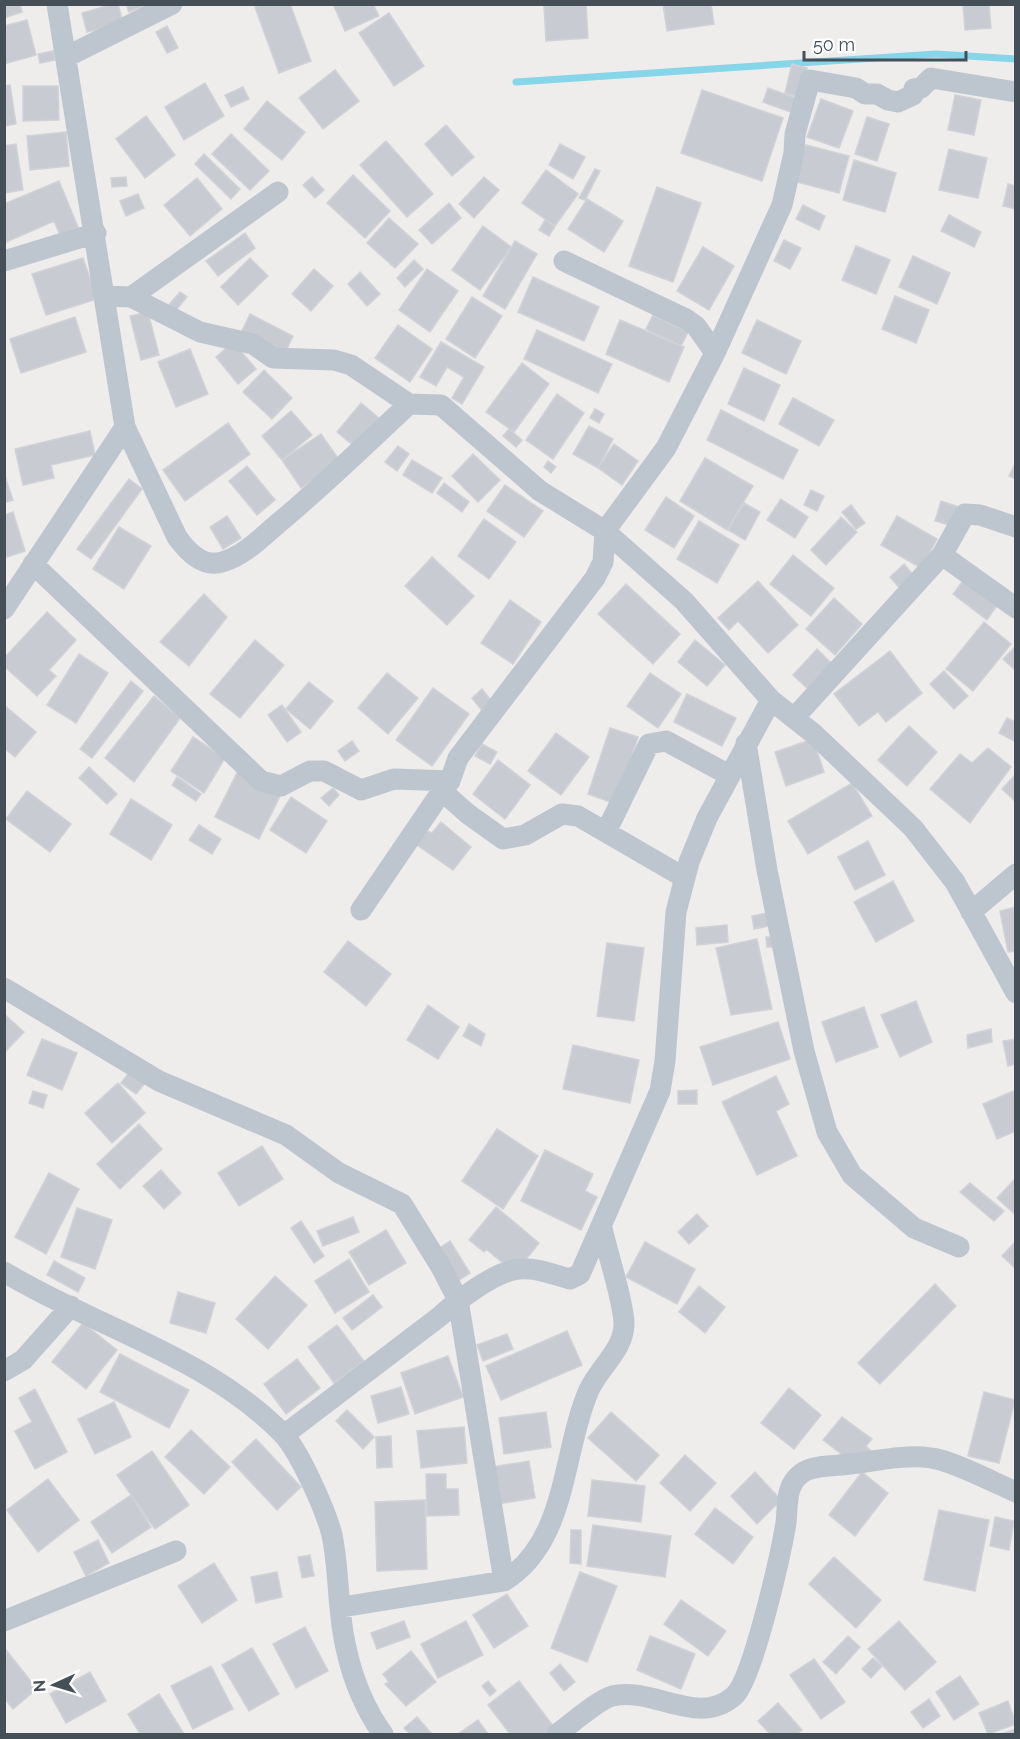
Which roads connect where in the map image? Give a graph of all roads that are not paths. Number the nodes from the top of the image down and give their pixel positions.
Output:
1 (57, 4) edge
2 (172, 4) edge
3 (66, 57) junction
4 (1016, 92) edge
5 (278, 192) dead end
6 (96, 233) junction
7 (4, 261) edge
8 (564, 261) dead end
9 (105, 296) junction
10 (131, 297) junction
11 (715, 352) junction
12 (409, 404) junction
13 (125, 427) junction
14 (1016, 527) edge
15 (605, 531) junction
16 (942, 555) junction
17 (33, 564) junction
18 (1016, 608) edge
19 (4, 609) edge
20 (771, 700) junction
21 (794, 717) junction
22 (746, 743) junction
23 (729, 775) junction
24 (446, 786) junction
25 (606, 832) junction
26 (1016, 874) edge
27 (685, 878) junction
28 (361, 910) dead end
29 (971, 912) junction
30 (4, 988) edge
31 (1016, 993) edge
32 (602, 1228) junction
33 (959, 1247) dead end
34 (4, 1272) edge
35 (458, 1300) junction
36 (71, 1306) junction
37 (4, 1371) edge
38 (284, 1434) junction
39 (1016, 1491) edge
40 (176, 1551) dead end
41 (504, 1581) junction
42 (342, 1607) junction
43 (4, 1621) edge
44 (383, 1734) edge
45 (556, 1734) edge

1 - 3 street
2 - 3 street
3 - 6 street
4 - 11 street
5 - 10 street
6 - 7 street
6 - 9 street
8 - 11 street
9 - 10 street
9 - 13 street
10 - 12 street
11 - 15 street
12 - 13 street
12 - 15 street
13 - 17 street
14 - 16 street
15 - 20 street
15 - 24 street
16 - 18 street
16 - 21 street
17 - 19 street
17 - 24 street
20 - 21 street
20 - 22 street
21 - 29 street
22 - 23 street
22 - 33 street
23 - 25 street
23 - 27 street
24 - 25 street
24 - 28 street
25 - 27 street
26 - 29 street
27 - 32 street
29 - 31 street
30 - 35 street
32 - 35 street
32 - 41 street
34 - 36 street
35 - 38 street
35 - 41 street
36 - 37 street
36 - 38 street
38 - 42 street
39 - 45 street
40 - 43 street
41 - 42 street
42 - 44 street

